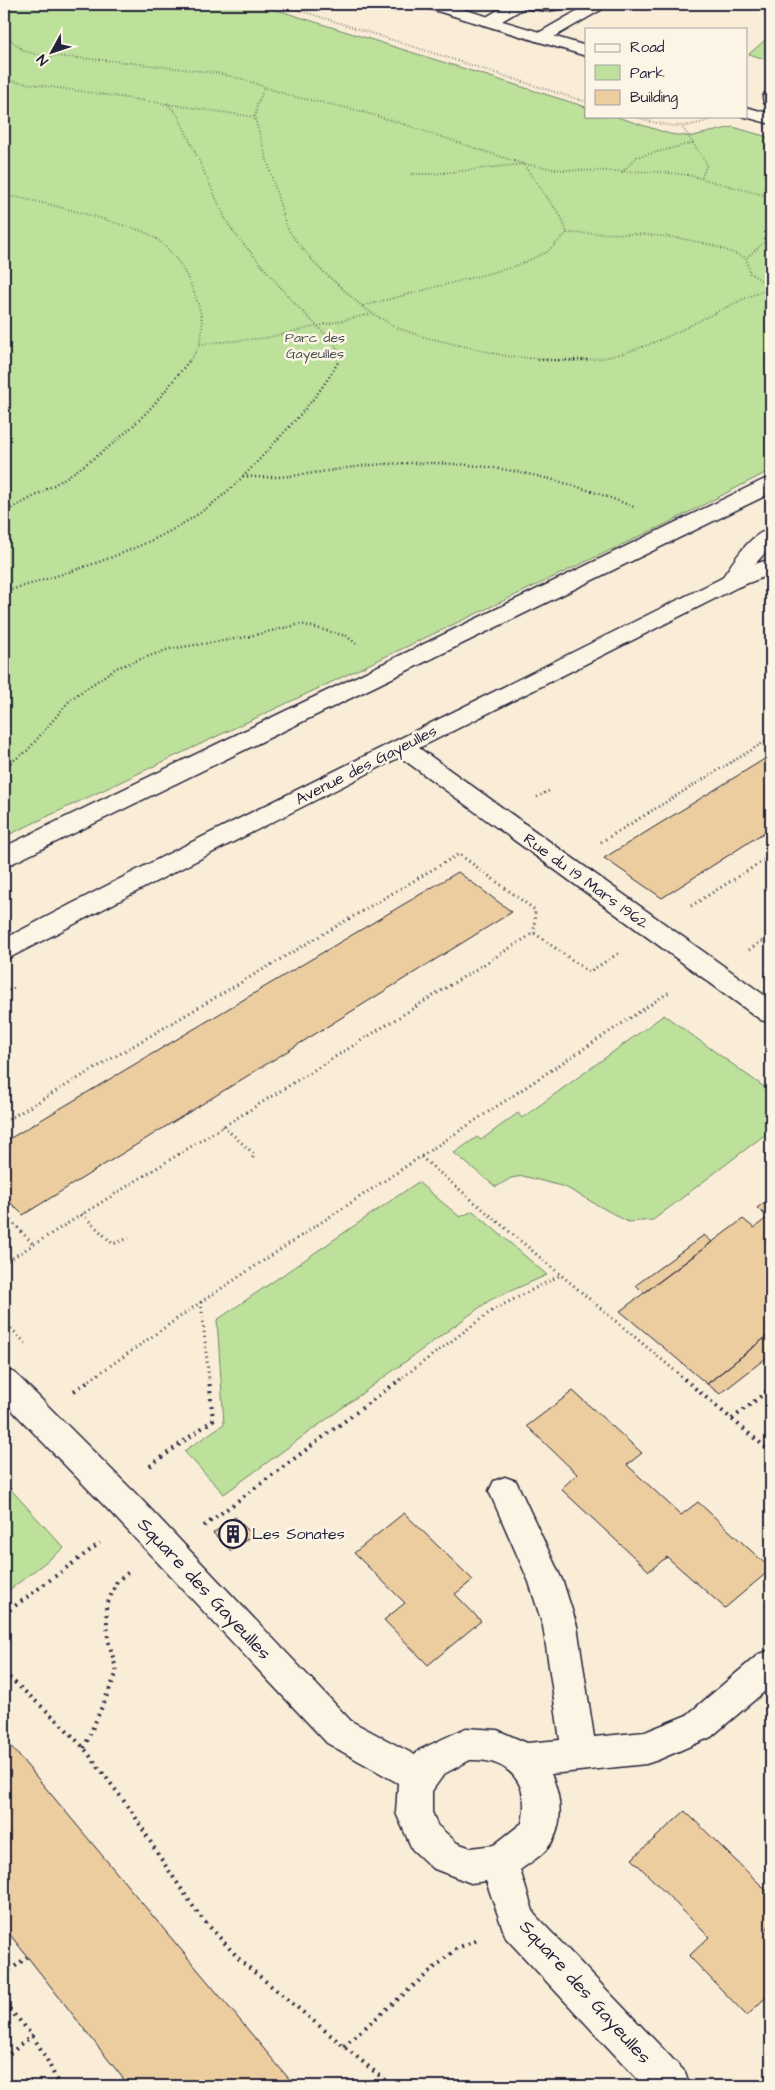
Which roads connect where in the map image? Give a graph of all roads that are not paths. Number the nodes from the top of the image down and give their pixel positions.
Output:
1 (430, 4) edge
2 (519, 4) edge
3 (529, 4) edge
4 (565, 4) edge
5 (600, 4) edge
6 (489, 22) junction
7 (548, 40) junction
8 (585, 51) edge
9 (585, 56) edge
10 (748, 113) edge
11 (771, 119) edge
12 (771, 485) edge
13 (771, 535) edge
14 (771, 566) edge
15 (730, 582) junction
16 (402, 747) junction
17 (4, 857) edge
18 (4, 950) edge
19 (771, 1013) edge
20 (4, 1382) edge
21 (505, 1490) dead end
22 (771, 1665) edge
23 (580, 1755) junction
24 (522, 1760) junction
25 (419, 1776) junction
26 (499, 1863) junction
27 (671, 2086) edge

1 - 6 street
2 - 6 street
3 - 4 street
5 - 7 street
6 - 7 street
7 - 8 street
7 - 9 street
10 - 11 street
12 - 17 street
13 - 15 street, Avenue des Gayeulles
14 - 15 street, Avenue des Gayeulles
15 - 16 street, Avenue des Gayeulles
16 - 18 street, Avenue des Gayeulles
16 - 19 street, Rue du 19 Mars 1962
20 - 25 street, Square des Gayeulles
21 - 23 street
22 - 23 street
23 - 24 street
24 - 25 street
24 - 26 street
25 - 26 street
26 - 27 street, Square des Gayeulles

